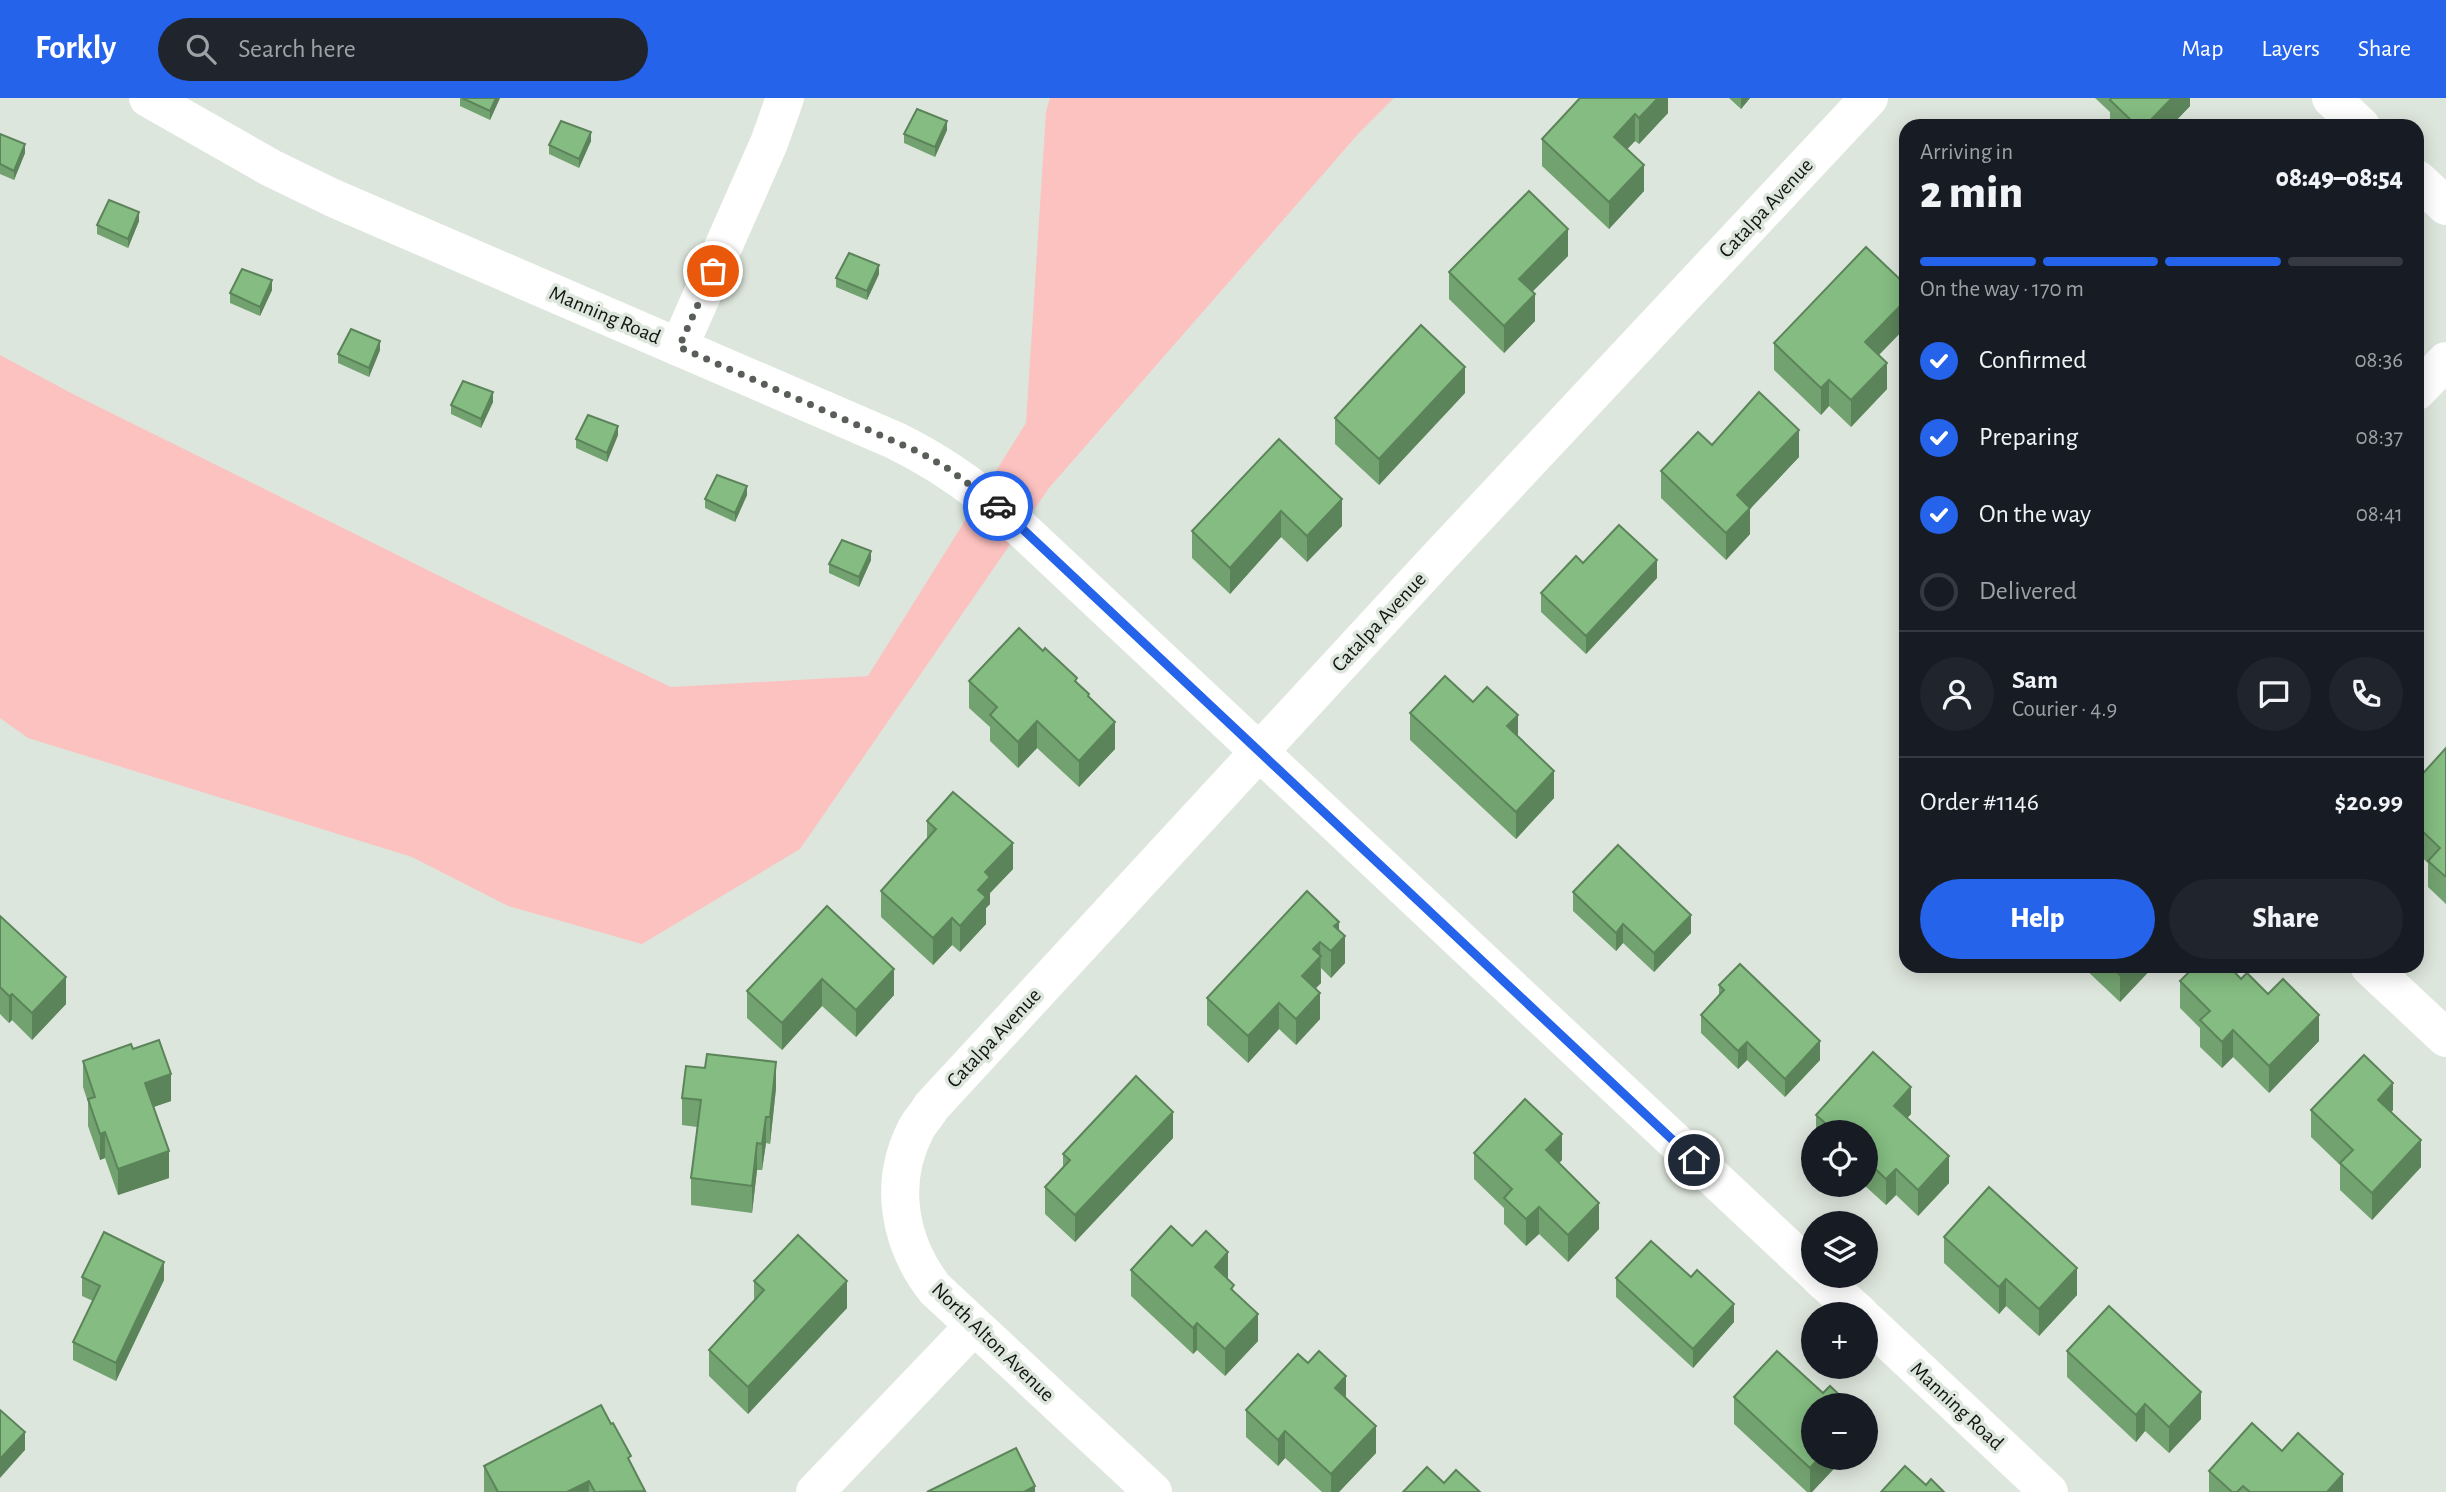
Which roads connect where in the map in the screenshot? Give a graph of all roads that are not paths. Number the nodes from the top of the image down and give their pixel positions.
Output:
1 (148, 98) edge
2 (785, 98) edge
3 (1869, 98) edge
4 (2331, 98) edge
5 (2354, 119) edge
6 (2424, 186) edge
7 (2446, 206) edge
8 (679, 347) junction
9 (2446, 361) edge
10 (2424, 384) edge
11 (1259, 752) junction
12 (2376, 973) edge
13 (2446, 1038) edge
14 (905, 1157) joint
15 (1801, 1260) edge
16 (1831, 1288) edge
17 (1847, 1302) edge
18 (974, 1326) junction
19 (1878, 1331) edge
20 (815, 1492) edge
21 (1153, 1492) edge
22 (2049, 1492) edge

1 - 8 street, Manning Road
2 - 8 street
3 - 11 street, Catalpa Avenue
4 - 5 street
6 - 7 street
8 - 11 street, Manning Road
9 - 10 street
11 - 14 street, Catalpa Avenue
11 - 15 street, Manning Road
12 - 13 street
14 - 18 street, North Alton Avenue
16 - 17 street
18 - 20 street
18 - 21 street, North Alton Avenue
19 - 22 street, Manning Road

